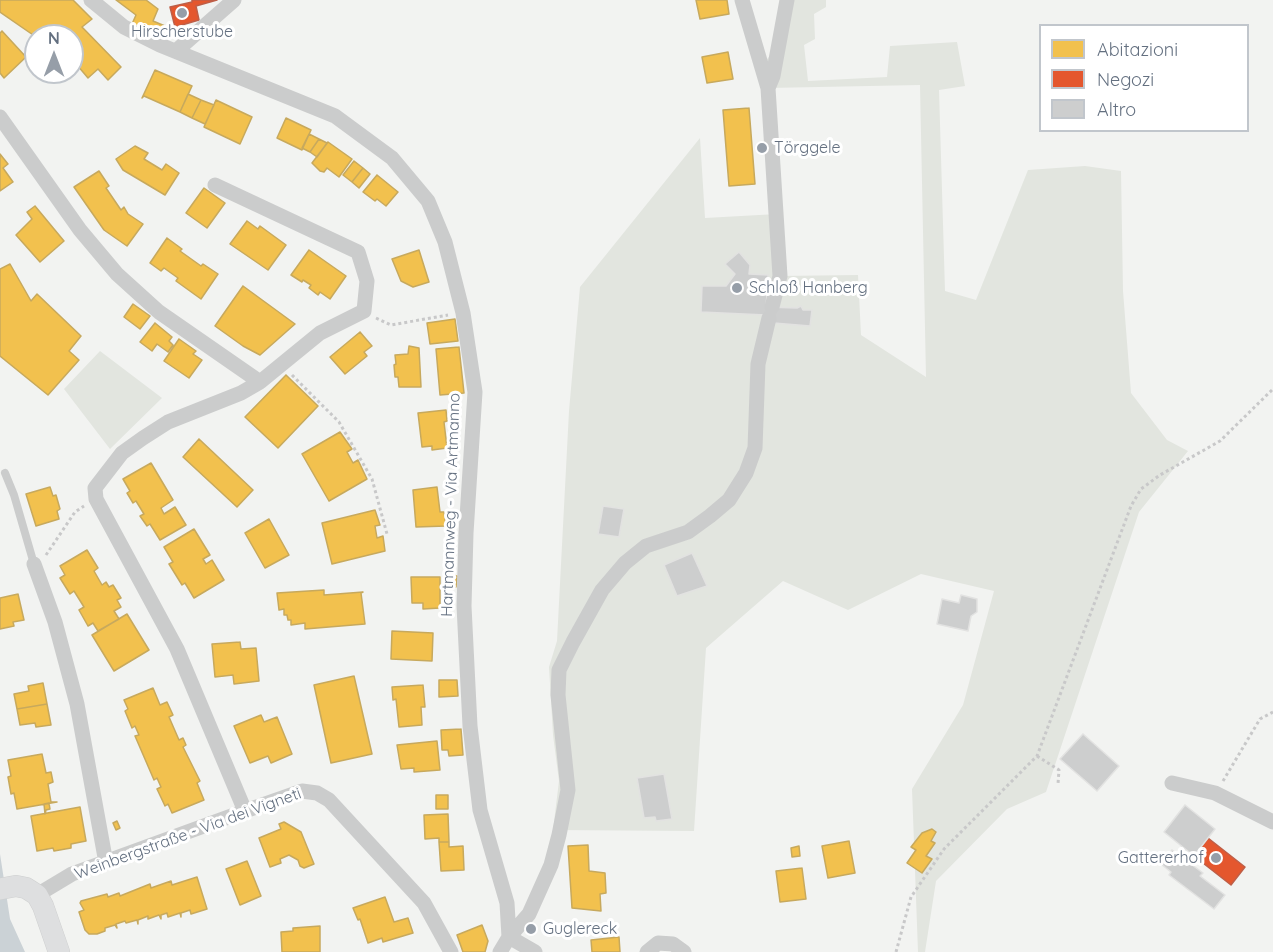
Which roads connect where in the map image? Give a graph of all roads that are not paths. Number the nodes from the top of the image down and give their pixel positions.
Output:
1 (91, 0) edge
2 (234, 0) edge
3 (742, 0) edge
4 (787, 0) edge
5 (176, 51) junction
6 (768, 88) junction
7 (0, 117) edge
8 (215, 185) dead end
9 (260, 382) junction
10 (5, 472) dead end
11 (34, 564) joint
12 (1172, 783) dead end
13 (245, 811) junction
14 (1273, 822) edge
15 (106, 863) junction
16 (4, 888) edge
17 (37, 895) junction
18 (509, 938) junction
19 (59, 952) edge
20 (451, 952) edge
21 (500, 952) edge
22 (535, 952) edge
23 (647, 952) edge
24 (684, 952) edge

1 - 5 street, Hartmannweg - Via Artmanno
2 - 5 street
3 - 6 street
4 - 6 street
5 - 18 street, Hartmannweg - Via Artmanno
6 - 18 street
7 - 9 street
8 - 9 street
9 - 13 street
10 - 11 lane
11 - 15 street
12 - 14 street
13 - 15 street, Weinbergstraße - Via dei Vigneti
13 - 20 street, Weinbergstraße - Via dei Vigneti
15 - 17 street, Weinbergstraße - Via dei Vigneti
16 - 17 street
17 - 19 street
18 - 21 street
18 - 22 street
23 - 24 street

